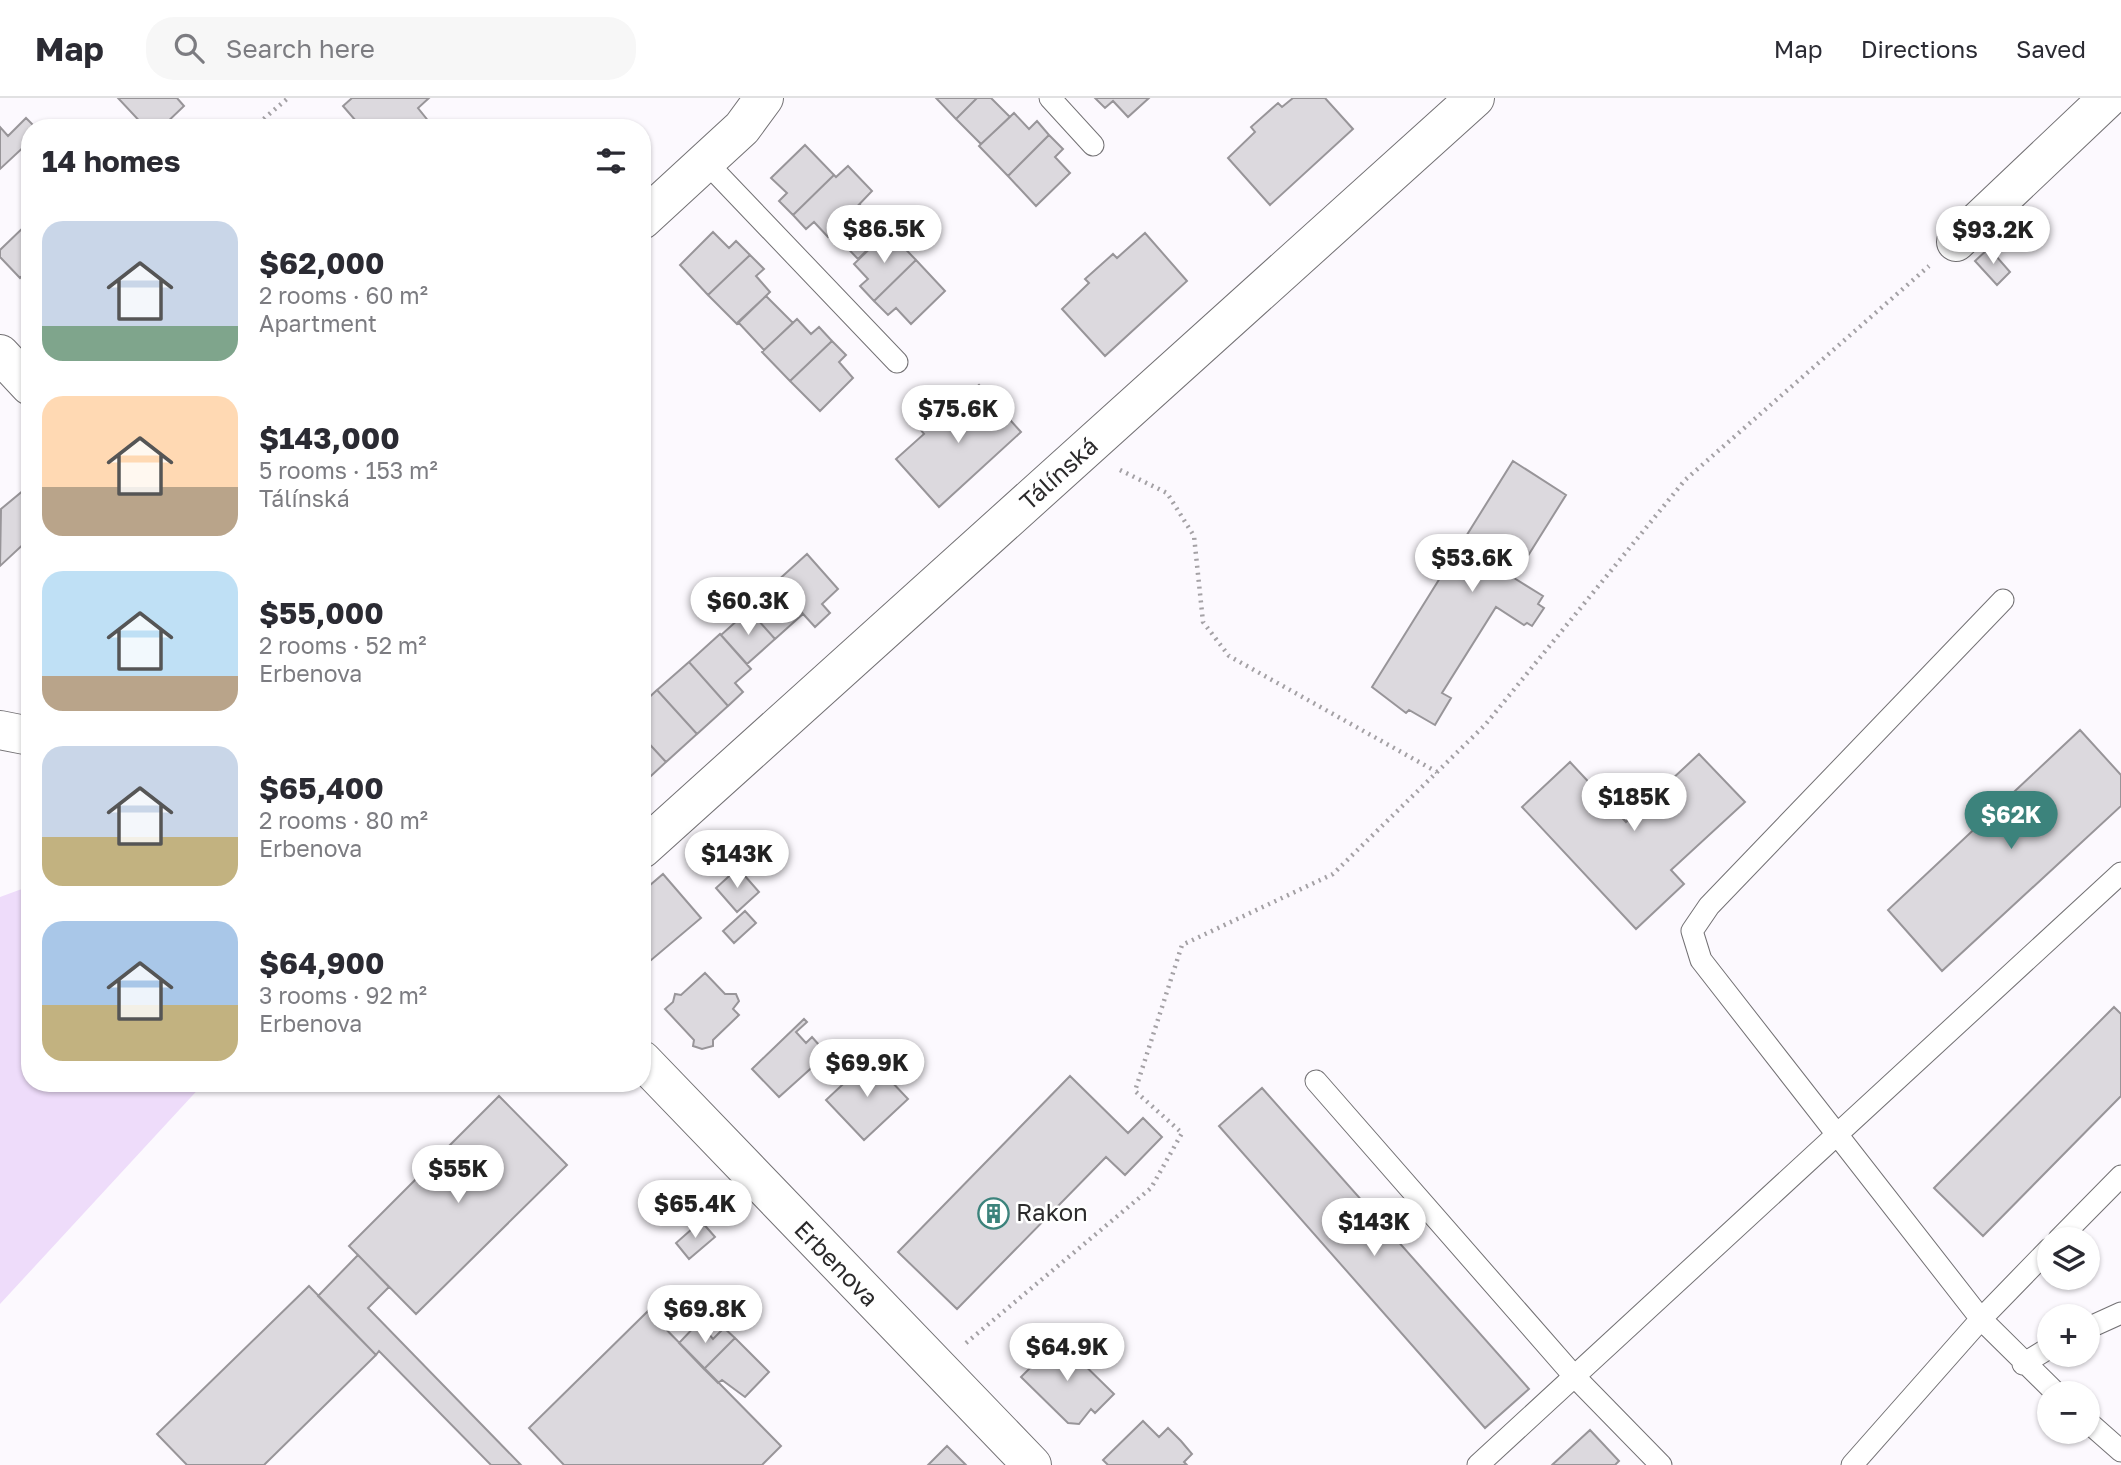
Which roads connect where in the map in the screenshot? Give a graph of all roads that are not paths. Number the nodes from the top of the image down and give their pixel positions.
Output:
1 (764, 98) edge
2 (1050, 98) edge
3 (1475, 98) edge
4 (2108, 98) edge
5 (1093, 145) dead end
6 (706, 162) junction
7 (651, 212) edge
8 (1956, 242) road end
9 (0, 354) edge
10 (897, 362) dead end
11 (21, 376) edge
12 (2003, 600) dead end
13 (0, 730) edge
14 (21, 734) edge
15 (651, 841) edge
16 (2121, 873) edge
17 (651, 1069) edge
18 (1316, 1081) dead end
19 (1835, 1136) junction
20 (2121, 1176) edge
21 (2071, 1227) edge
22 (2037, 1261) edge
23 (2121, 1313) edge
24 (1981, 1319) junction
25 (2100, 1323) edge
26 (2037, 1355) edge
27 (2023, 1364) junction
28 (1574, 1376) junction
29 (2042, 1381) edge
30 (2100, 1433) edge
31 (2121, 1451) edge
32 (1032, 1465) edge
33 (1478, 1465) edge
34 (1661, 1465) edge
35 (1852, 1465) edge

1 - 6 street
2 - 5 lane
3 - 15 street, Tálínská
4 - 8 street
6 - 7 street
6 - 10 lane
9 - 11 street
12 - 19 lane
13 - 14 street
16 - 19 lane
17 - 32 street, Erbenova
18 - 28 lane
19 - 24 lane
19 - 28 lane
20 - 21 lane
22 - 24 lane
23 - 25 lane
24 - 27 lane
24 - 35 lane
26 - 27 lane
27 - 29 lane
28 - 33 lane
28 - 34 lane
30 - 31 lane

